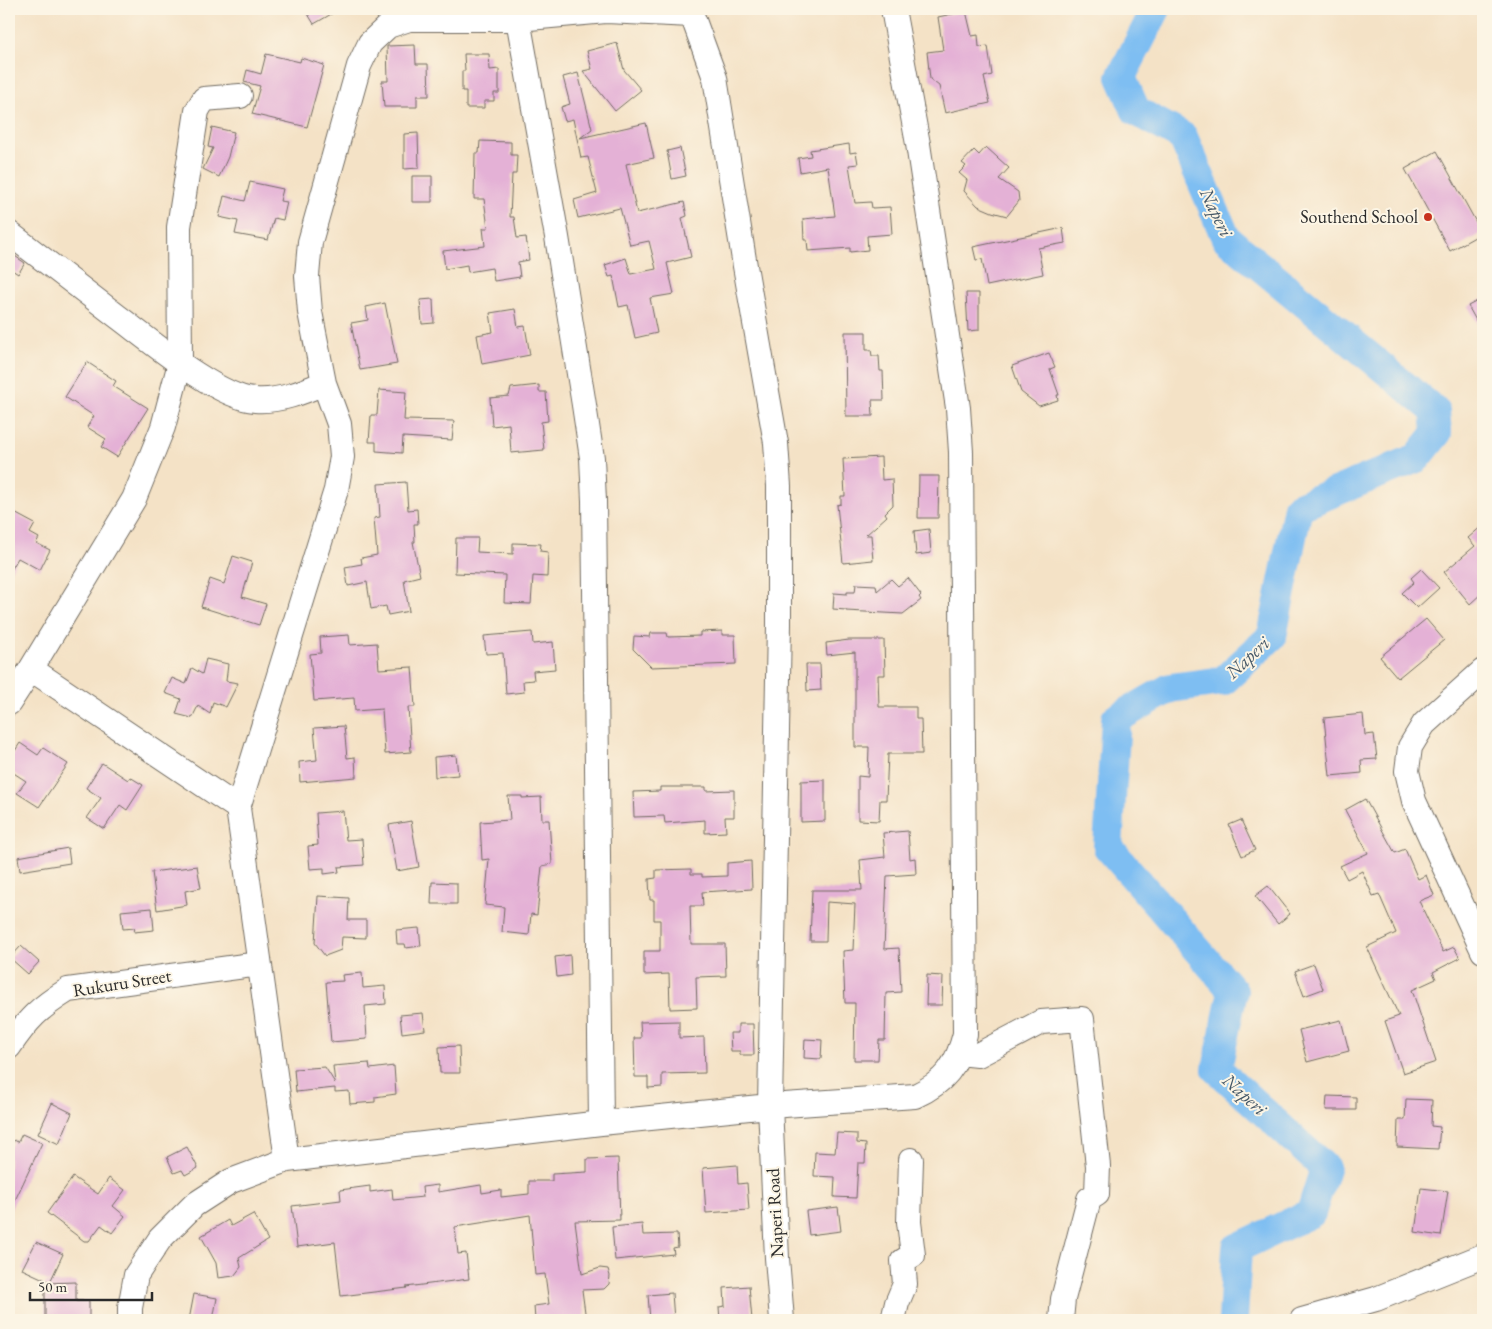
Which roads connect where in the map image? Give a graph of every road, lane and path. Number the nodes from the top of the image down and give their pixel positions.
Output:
1 (894, 9) edge
2 (691, 12) edge
3 (518, 19) junction
4 (240, 96) dead end
5 (9, 233) edge
6 (180, 363) junction
7 (324, 383) junction
8 (1483, 671) edge
9 (17, 684) edge
10 (238, 808) junction
11 (1483, 951) edge
12 (259, 964) junction
13 (9, 1047) edge
14 (960, 1053) junction
15 (770, 1106) junction
16 (601, 1123) junction
17 (287, 1160) junction
18 (911, 1160) dead end
19 (1483, 1256) edge
20 (130, 1320) edge
21 (782, 1320) edge
22 (893, 1320) edge
23 (1062, 1320) edge
24 (1302, 1320) edge

1 - 14 street
2 - 3 street
2 - 15 street, Naperi Road
3 - 7 street
3 - 16 street
4 - 6 street
5 - 6 street
6 - 7 street
6 - 9 street
7 - 10 street
8 - 11 street
9 - 10 street
10 - 12 street
12 - 13 street, Rukuru Street
12 - 17 street
14 - 15 street
14 - 23 street
15 - 16 street
15 - 21 street, Naperi Road
16 - 17 street
17 - 20 street
18 - 22 street
19 - 24 street

